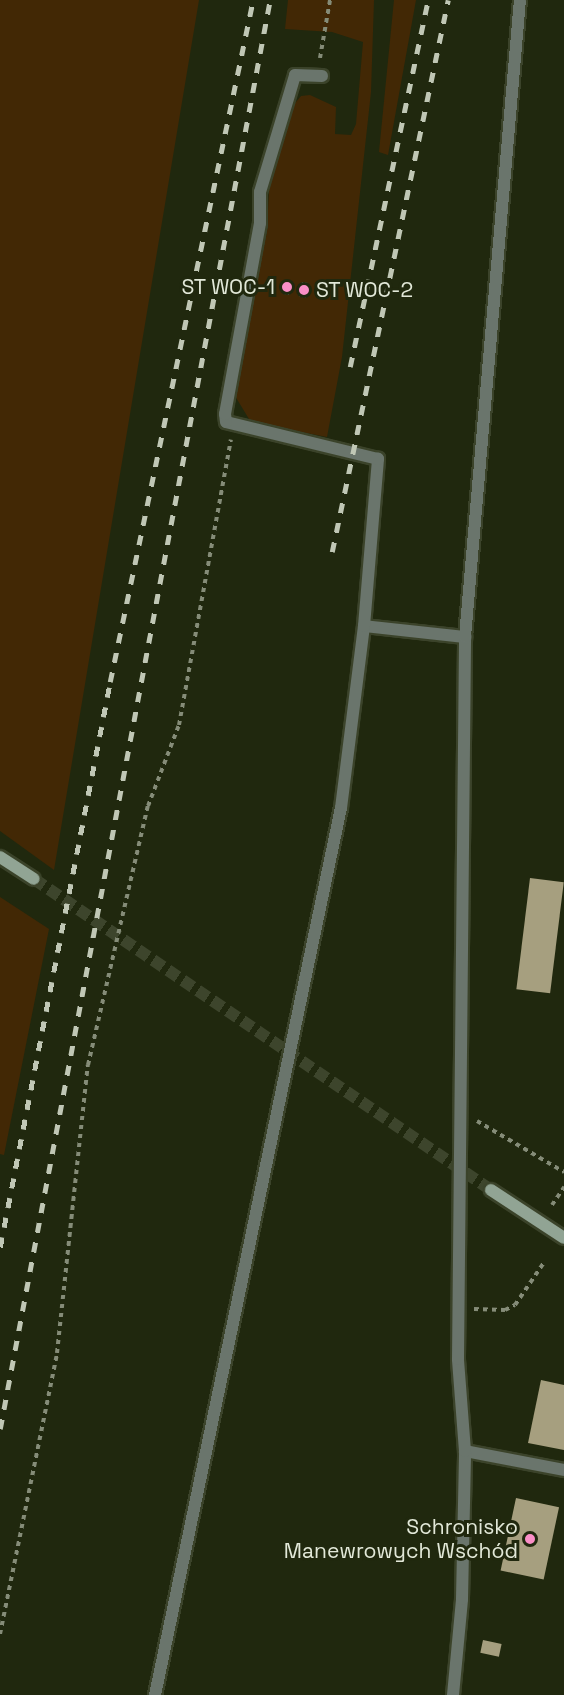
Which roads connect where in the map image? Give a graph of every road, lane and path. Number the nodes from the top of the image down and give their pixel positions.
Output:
1 (330, 0) edge
2 (520, 0) edge
3 (320, 75) joint
4 (235, 424) junction
5 (364, 626) junction
6 (465, 638) junction
7 (0, 856) edge
8 (34, 879) tunnel mouth
9 (460, 1112) junction
10 (564, 1172) edge
11 (564, 1187) edge
12 (491, 1190) tunnel mouth
13 (552, 1205) dead end
14 (564, 1238) edge
15 (545, 1261) dead end
16 (458, 1308) junction
17 (465, 1451) junction
18 (564, 1470) edge
19 (0, 1634) edge
20 (155, 1695) edge
21 (453, 1695) edge

1 - 3 path
2 - 6 lane
3 - 4 lane
4 - 5 lane
4 - 19 path
5 - 6 lane
5 - 20 lane
6 - 9 lane
7 - 8 main road
9 - 10 path
9 - 16 lane
11 - 13 path
12 - 14 main road
15 - 16 path
16 - 17 lane
17 - 18 lane
17 - 21 lane

